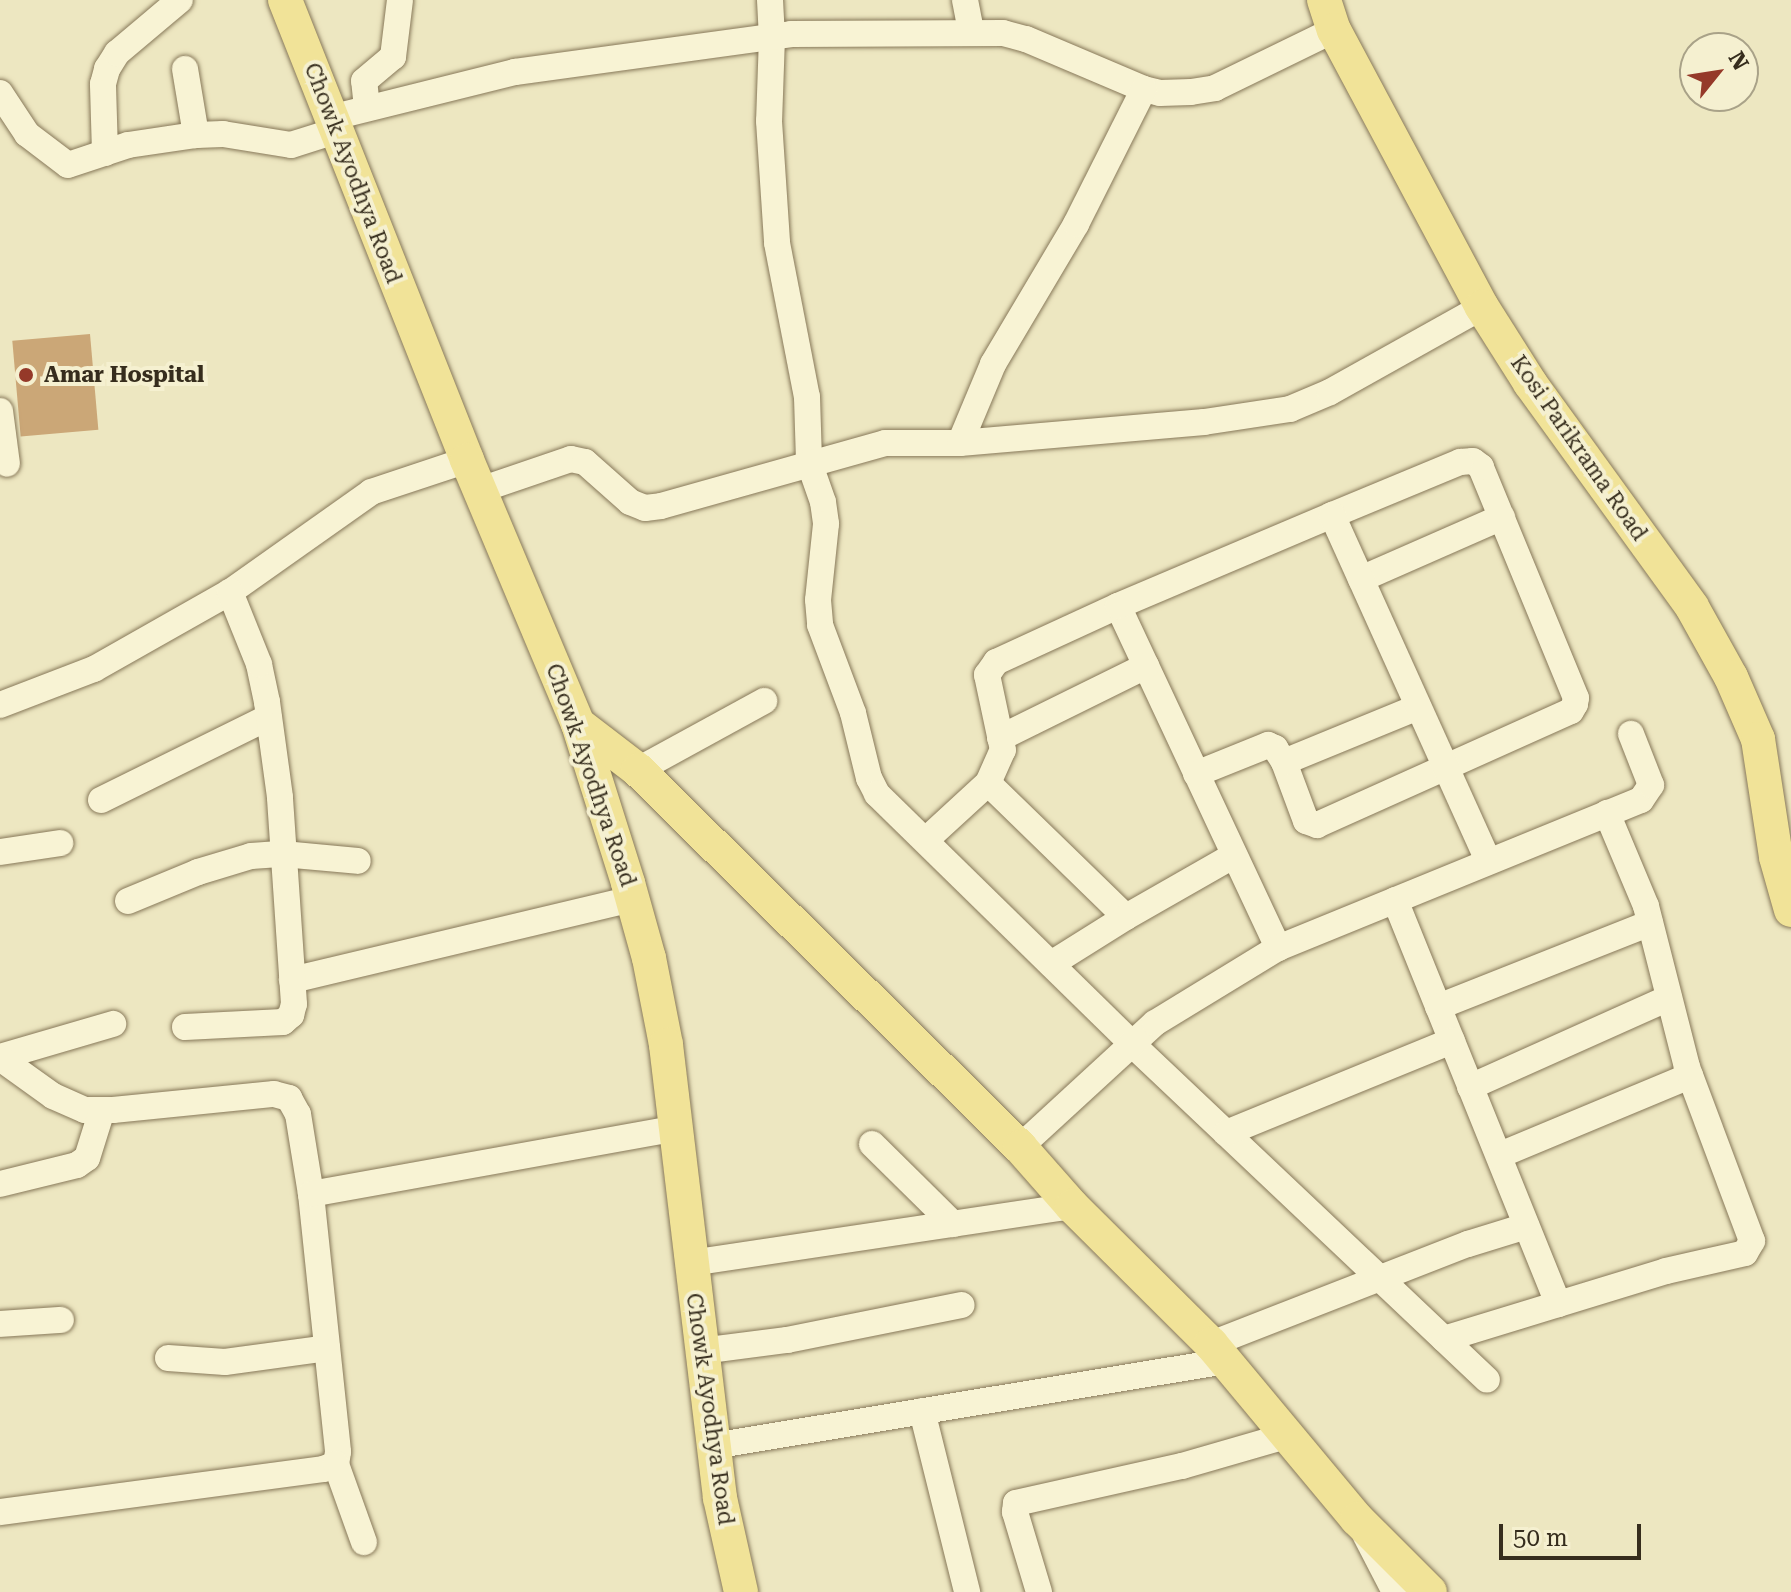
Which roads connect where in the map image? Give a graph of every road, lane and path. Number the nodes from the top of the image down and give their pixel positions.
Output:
1 (180, 0) edge
2 (285, 0) edge
3 (400, 0) edge
4 (770, 0) edge
5 (965, 0) edge
6 (1329, 15) edge
7 (971, 31) junction
8 (772, 37) junction
9 (185, 69) dead end
10 (1144, 89) junction
11 (0, 93) edge
12 (367, 108) junction
13 (333, 124) junction
14 (196, 135) junction
15 (105, 153) junction
16 (1482, 307) junction
17 (0, 411) edge
18 (960, 443) junction
19 (809, 462) junction
20 (7, 464) dead end
21 (474, 475) junction
22 (1332, 515) junction
23 (1502, 517) junction
24 (1361, 579) junction
25 (230, 592) junction
26 (1118, 606) junction
27 (1146, 666) junction
28 (764, 701) dead end
29 (0, 705) edge
30 (1418, 707) junction
31 (269, 717) junction
32 (578, 724) junction
33 (1631, 734) dead end
34 (1000, 738) junction
35 (1284, 762) junction
36 (1446, 769) junction
37 (638, 770) junction
38 (1196, 774) junction
39 (988, 783) junction
40 (101, 800) dead end
41 (1607, 813) junction
42 (927, 839) junction
43 (60, 843) dead end
44 (0, 852) edge
45 (283, 854) junction
46 (1233, 856) junction
47 (358, 861) dead end
48 (1488, 861) junction
49 (632, 899) junction
50 (1395, 900) junction
51 (128, 901) dead end
52 (1791, 910) edge
53 (1126, 917) junction
54 (1650, 923) junction
55 (1278, 948) junction
56 (1051, 964) junction
57 (292, 980) junction
58 (1669, 998) junction
59 (1438, 1007) junction
60 (113, 1024) dead end
61 (185, 1027) dead end
62 (1452, 1041) junction
63 (1133, 1045) junction
64 (0, 1057) edge
65 (1690, 1076) junction
66 (1470, 1087) junction
67 (102, 1110) junction
68 (676, 1128) junction
69 (1226, 1133) junction
70 (872, 1144) dead end
71 (1020, 1147) junction
72 (1500, 1155) junction
73 (0, 1184) edge
74 (311, 1194) junction
75 (1072, 1206) junction
76 (953, 1224) junction
77 (1526, 1226) junction
78 (691, 1263) junction
79 (1379, 1278) junction
80 (1558, 1304) junction
81 (962, 1305) dead end
82 (61, 1320) dead end
83 (0, 1324) edge
84 (1444, 1339) junction
85 (327, 1348) junction
86 (701, 1351) junction
87 (1218, 1353) junction
88 (168, 1358) dead end
89 (1487, 1380) dead end
90 (922, 1411) junction
91 (1286, 1436) junction
92 (713, 1446) junction
93 (336, 1464) junction
94 (0, 1512) edge
95 (1357, 1519) junction
96 (364, 1542) dead end
97 (741, 1592) edge
98 (967, 1592) edge
99 (1039, 1592) edge
100 (1395, 1592) edge
101 (1430, 1592) edge

1 - 15 street
2 - 13 main road, Chowk Ayodhya Road
3 - 12 street
4 - 8 street
5 - 7 street
6 - 10 street
6 - 16 main road, Kosi Parikrama Road
7 - 8 street
7 - 10 street
8 - 12 street
8 - 19 street
9 - 14 street
10 - 18 street
11 - 15 street
12 - 13 street
13 - 14 street
13 - 21 main road, Chowk Ayodhya Road
14 - 15 street
16 - 18 street
16 - 52 main road, Kosi Parikrama Road
17 - 20 street
18 - 19 street
19 - 21 street
19 - 42 street
21 - 25 street
21 - 32 main road, Chowk Ayodhya Road
22 - 23 street
22 - 24 street
22 - 26 street
23 - 24 street
23 - 36 street
24 - 30 street
25 - 29 street
25 - 31 street
26 - 27 street
26 - 34 street
27 - 34 street
27 - 38 street
28 - 37 street
30 - 35 street
30 - 36 street
31 - 40 street
31 - 45 street
32 - 37 main road
32 - 49 main road, Chowk Ayodhya Road
33 - 41 street
34 - 39 street
35 - 36 street
35 - 38 street
36 - 48 street
37 - 71 main road
38 - 46 street
39 - 42 street
39 - 53 street
41 - 48 street
41 - 54 street
42 - 56 street
43 - 44 street
45 - 47 street
45 - 51 street
45 - 57 street
46 - 53 street
46 - 55 street
48 - 50 street
49 - 57 street
49 - 68 main road, Chowk Ayodhya Road
50 - 55 street
50 - 59 street
53 - 56 street
54 - 58 street
54 - 59 street
55 - 63 street
56 - 63 street
57 - 61 street
58 - 65 street
58 - 66 street
59 - 62 street
60 - 64 street
62 - 66 street
62 - 69 street
63 - 69 street
63 - 71 street
64 - 67 street
65 - 72 street
65 - 80 street
66 - 72 street
67 - 73 street
67 - 74 street
68 - 74 street
68 - 78 main road, Chowk Ayodhya Road
69 - 79 street
70 - 76 street
71 - 75 main road
72 - 77 street
74 - 85 street
75 - 76 street
75 - 87 main road
76 - 78 street
77 - 79 street
77 - 80 street
78 - 86 main road, Chowk Ayodhya Road
79 - 84 street
79 - 87 street
80 - 84 street
81 - 86 street
82 - 83 street
84 - 89 street
85 - 88 street
85 - 93 street
86 - 92 main road, Chowk Ayodhya Road
87 - 90 street
87 - 91 main road
90 - 92 street
90 - 98 street
91 - 95 main road
91 - 99 street
92 - 97 main road, Chowk Ayodhya Road
93 - 94 street
93 - 96 street
95 - 100 street
95 - 101 main road

